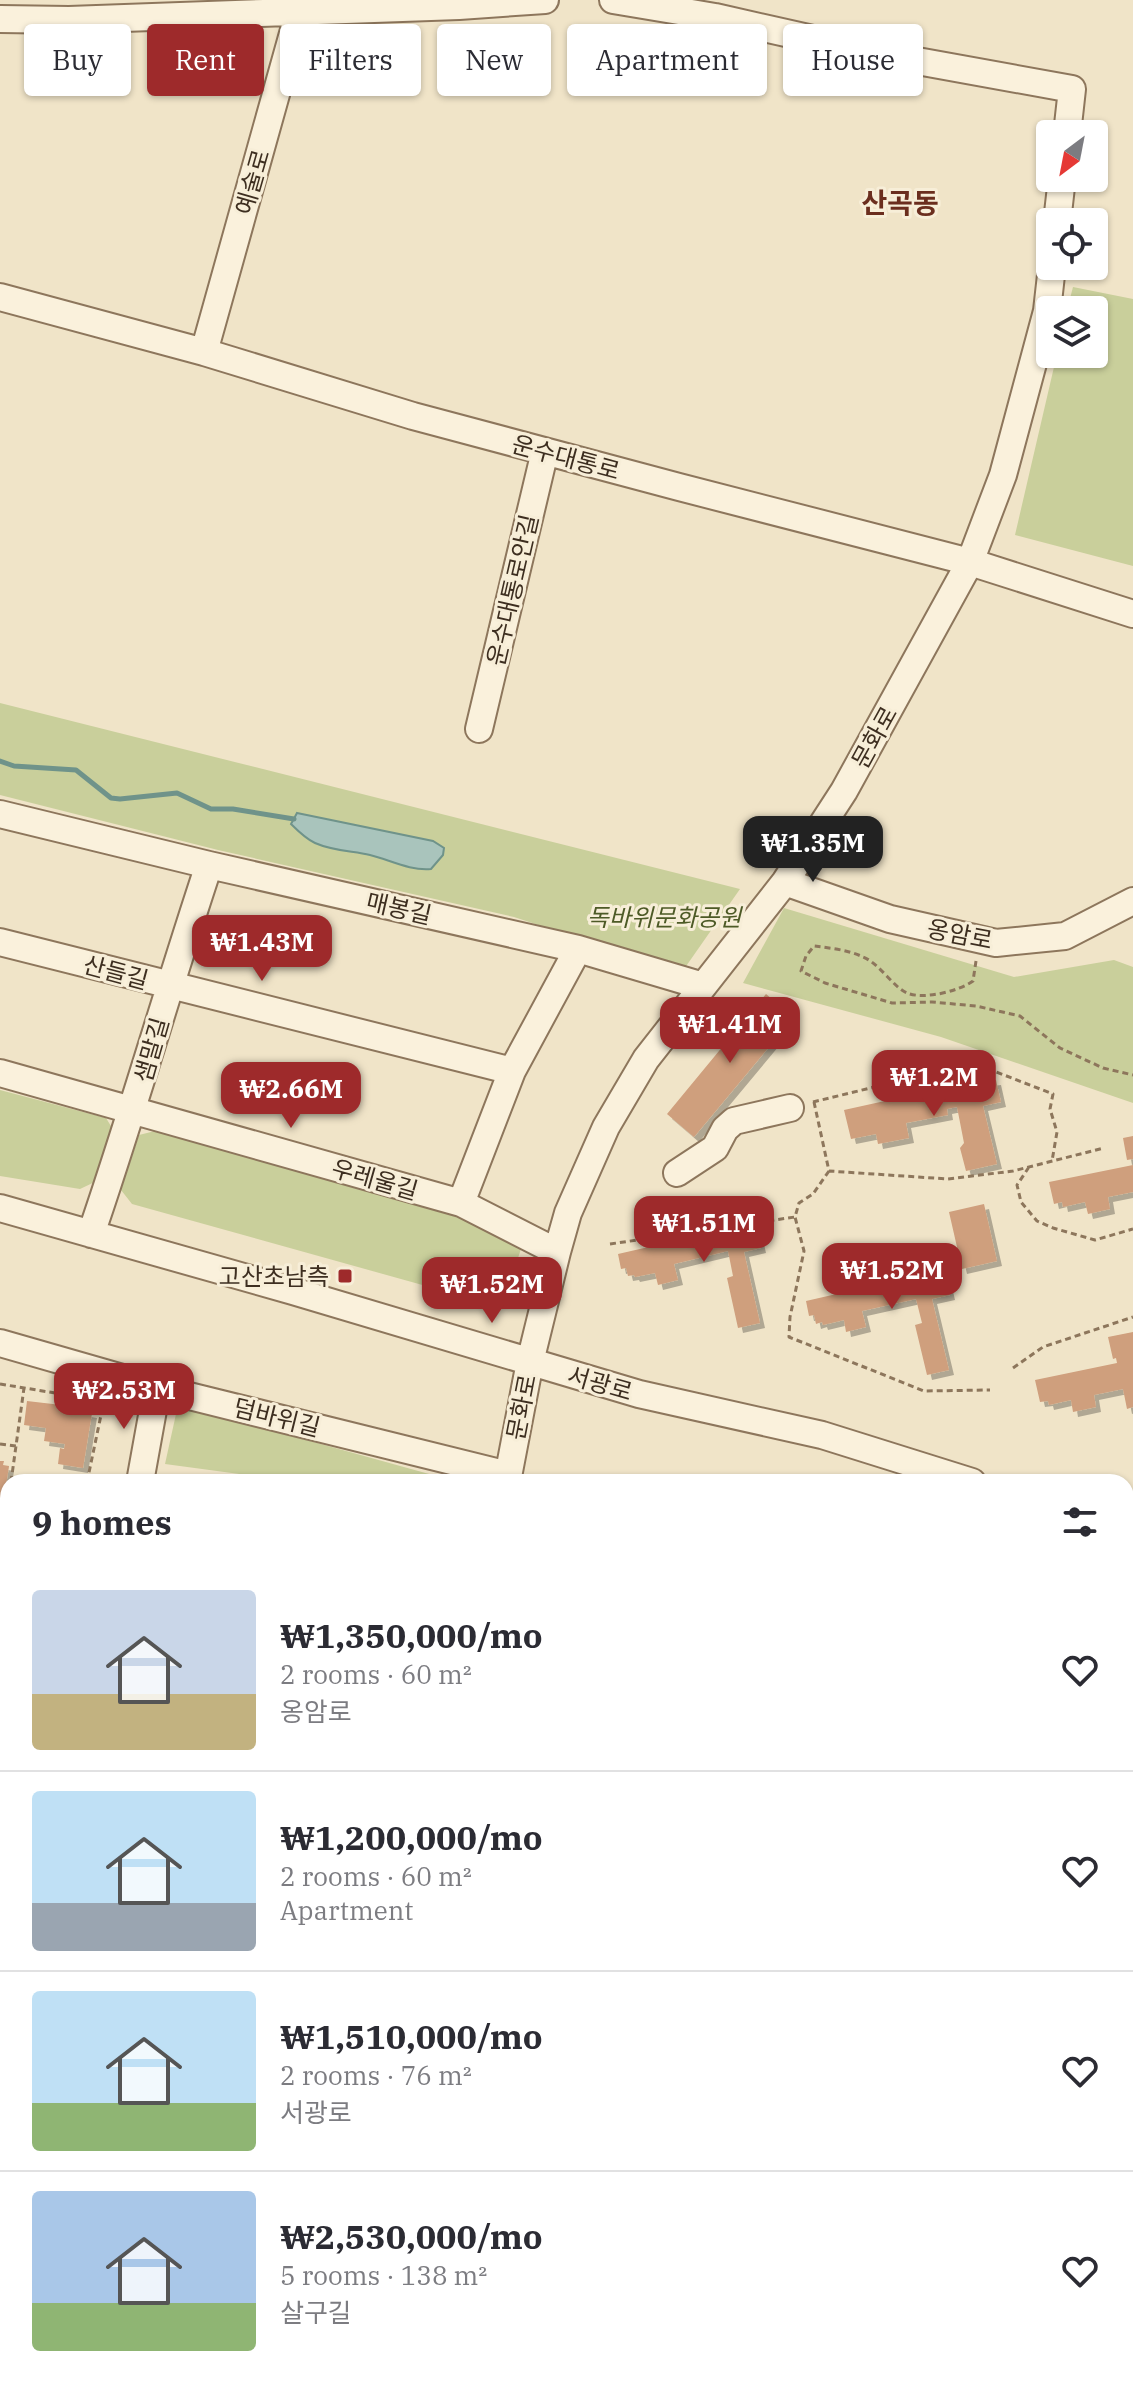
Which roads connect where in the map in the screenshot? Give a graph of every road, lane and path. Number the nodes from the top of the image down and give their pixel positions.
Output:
1 (545, 0) edge
2 (613, 0) edge
3 (299, 12) junction
4 (0, 19) edge
5 (1069, 120) edge
6 (1050, 280) edge
7 (0, 297) edge
8 (204, 352) junction
9 (545, 451) junction
10 (970, 562) junction
11 (1133, 614) edge
12 (479, 729) dead end
13 (0, 814) edge
14 (209, 865) junction
15 (785, 882) junction
16 (1133, 901) edge
17 (0, 942) edge
18 (578, 949) junction
19 (977, 954) dead end
20 (169, 986) junction
21 (703, 986) junction
22 (512, 1071) junction
23 (0, 1073) edge
24 (1133, 1075) edge
25 (802, 1105) junction
26 (133, 1111) junction
27 (1104, 1148) dead end
28 (1052, 1161) junction
29 (1029, 1167) junction
30 (829, 1171) junction
31 (677, 1173) dead end
32 (461, 1203) junction
33 (0, 1208) edge
34 (795, 1217) junction
35 (1133, 1229) edge
36 (91, 1234) junction
37 (610, 1244) dead end
38 (557, 1252) junction
39 (1133, 1317) edge
40 (0, 1343) edge
41 (530, 1362) junction
42 (1013, 1368) dead end
43 (109, 1374) junction
44 (0, 1384) edge
45 (24, 1388) junction
46 (157, 1388) junction
47 (990, 1390) dead end
48 (104, 1401) junction
49 (0, 1444) edge
50 (16, 1446) junction
51 (12, 1474) edge
52 (89, 1474) edge
53 (141, 1474) edge
54 (492, 1474) edge
55 (509, 1474) edge
56 (946, 1474) edge

1 - 3 street
2 - 5 street
3 - 4 street
3 - 8 street, 예술로
6 - 10 street, 문화로
7 - 8 street, 운수대통로
8 - 9 street, 운수대통로
9 - 10 street, 운수대통로
9 - 12 street, 운수대통로안길
10 - 11 street, 운수대통로
10 - 15 street, 문화로
13 - 14 street, 매봉길
14 - 18 street, 매봉길
14 - 20 street, 샘말길
15 - 16 street, 옹암로
15 - 21 street, 문화로
17 - 20 street, 산들길
18 - 21 street, 매봉길
18 - 22 street
19 - 24 path
20 - 22 street, 산들길
20 - 26 street, 샘말길
21 - 38 street, 문화로
22 - 32 street
23 - 26 street, 우레울길
25 - 28 path
25 - 30 path
25 - 31 street
26 - 32 street, 우레울길
26 - 36 street, 샘말길
27 - 28 path
28 - 29 path
29 - 30 path
29 - 35 path
30 - 34 path
32 - 38 street, 우레울길
33 - 36 street, 서광로
34 - 37 path
34 - 47 path
36 - 41 street, 서광로
38 - 41 street, 문화로
39 - 42 path
40 - 43 street, 덤바위길
41 - 55 street, 문화로
41 - 56 street, 서광로
43 - 46 street, 덤바위길
43 - 48 path
44 - 45 path
45 - 48 path
45 - 50 path
46 - 53 street
46 - 54 street, 덤바위길
48 - 52 path
49 - 50 path
50 - 51 path

